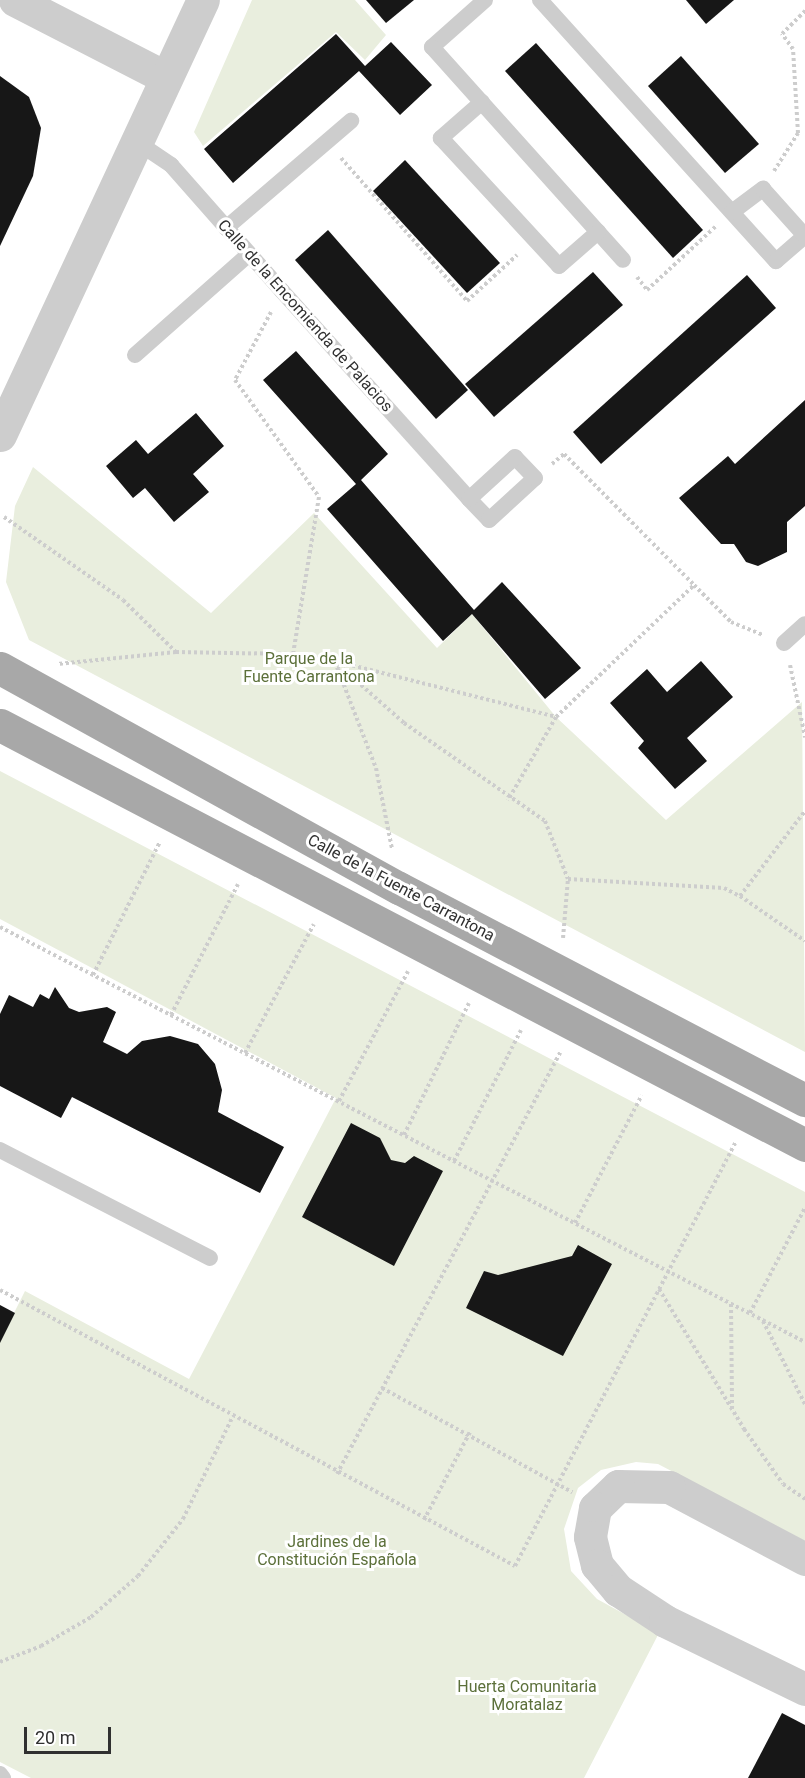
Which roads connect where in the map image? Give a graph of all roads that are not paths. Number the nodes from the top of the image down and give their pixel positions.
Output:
1 (15, 0) edge
2 (203, 0) edge
3 (485, 0) edge
4 (540, 0) edge
5 (165, 77) junction
6 (482, 102) junction
7 (351, 121) dead end
8 (134, 141) junction
9 (732, 212) junction
10 (226, 228) junction
11 (598, 231) junction
12 (805, 236) edge
13 (249, 254) junction
14 (623, 260) road end
15 (135, 355) dead end
16 (0, 435) edge
17 (469, 499) junction
18 (805, 624) edge
19 (784, 644) road end
20 (0, 668) edge
21 (0, 725) edge
22 (805, 1100) edge
23 (805, 1145) edge
24 (0, 1150) edge
25 (210, 1258) dead end
26 (805, 1559) edge
27 (805, 1689) edge

1 - 5 street
2 - 5 street
3 - 6 lane
4 - 9 lane
5 - 8 street
6 - 11 lane
6 - 11 lane
7 - 10 lane
8 - 10 lane, Calle de la Encomienda de Palacios
8 - 16 street
9 - 12 lane
9 - 12 lane
10 - 13 lane, Calle de la Encomienda de Palacios
11 - 14 lane
13 - 15 lane
13 - 17 lane, Calle de la Encomienda de Palacios
17 - 17 lane, Calle de la Encomienda de Palacios
18 - 19 lane
20 - 22 main road, Calle de la Fuente Carrantona
21 - 23 main road
24 - 25 lane
26 - 27 street

